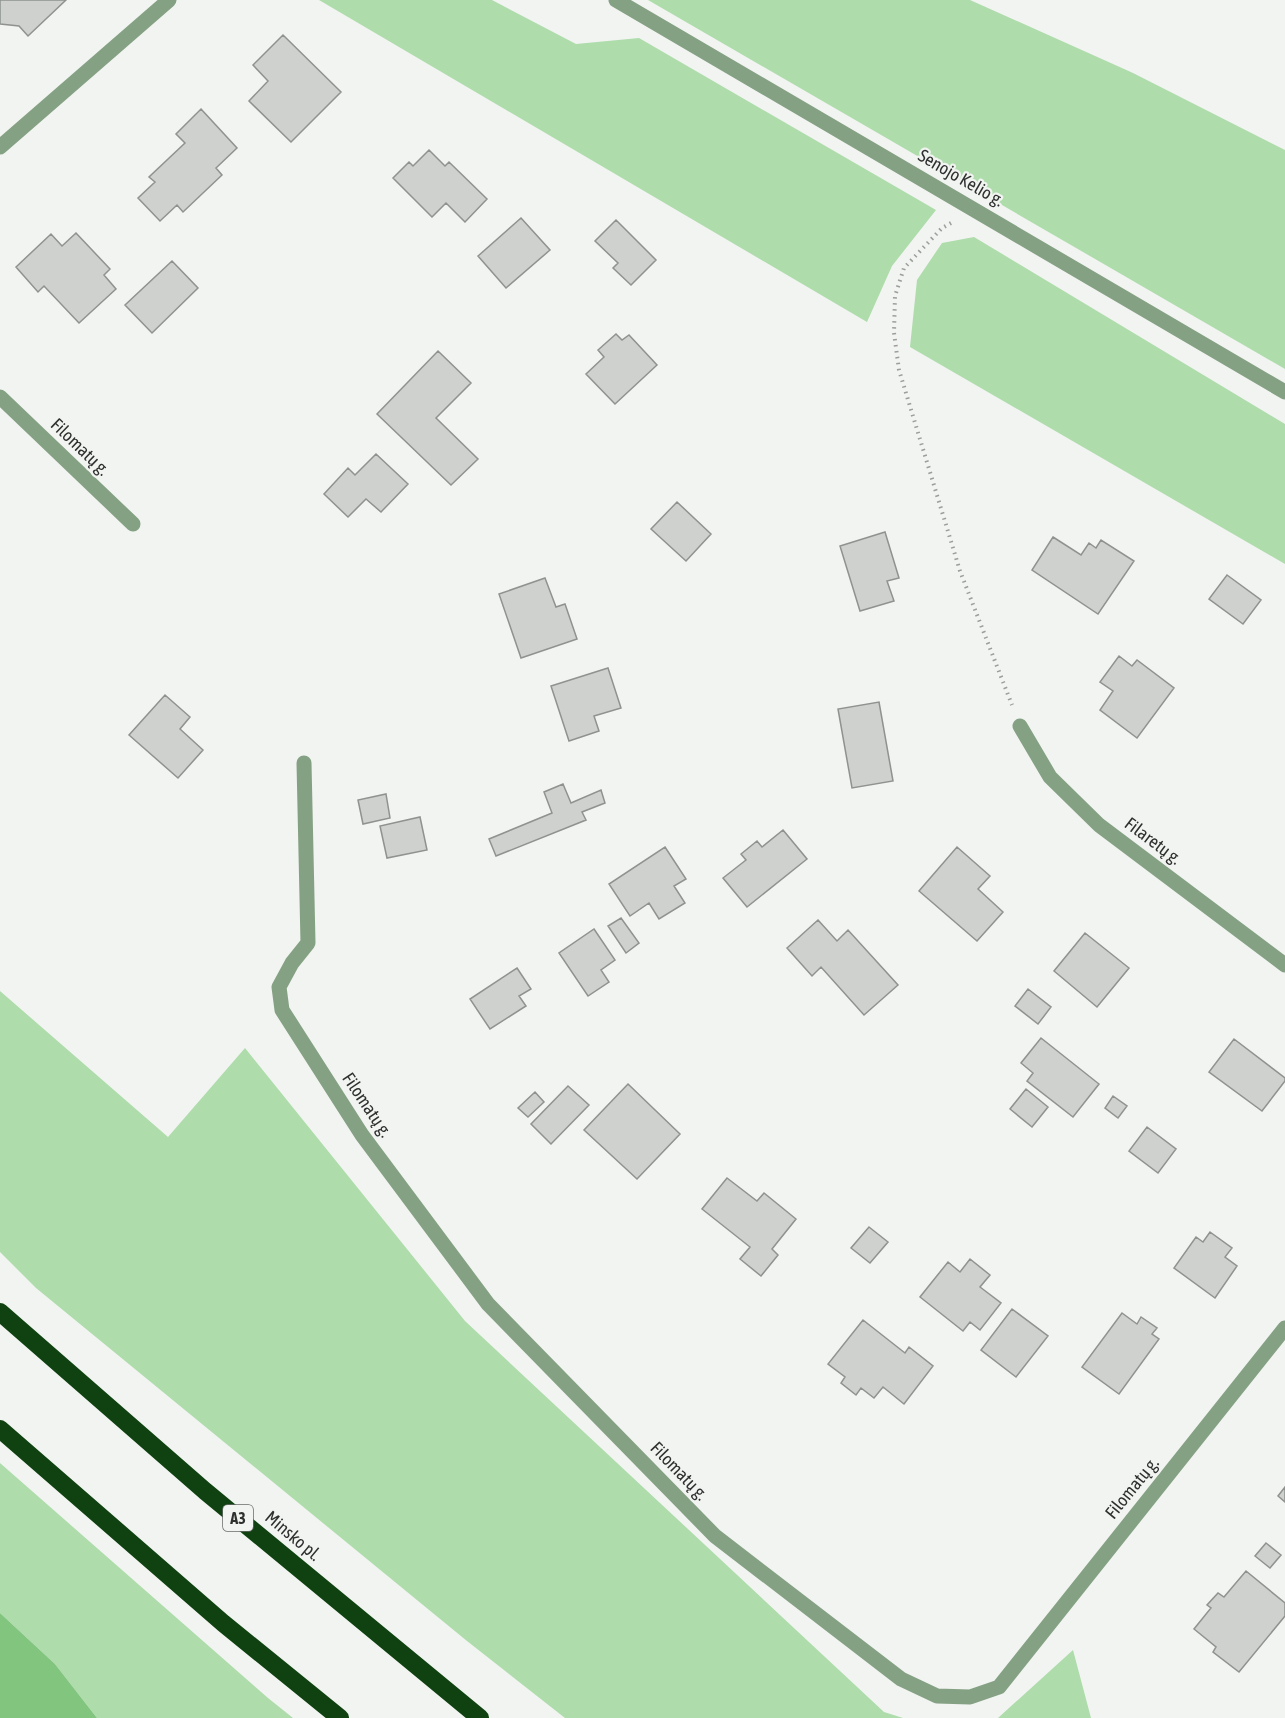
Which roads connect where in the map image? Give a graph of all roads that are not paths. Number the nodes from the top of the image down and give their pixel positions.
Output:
1 (168, 0) edge
2 (615, 0) edge
3 (0, 147) edge
4 (1285, 392) edge
5 (0, 397) edge
6 (133, 524) dead end
7 (1020, 726) road end
8 (304, 763) dead end
9 (1285, 965) edge
10 (0, 1312) edge
11 (1285, 1328) edge
12 (0, 1429) edge
13 (340, 1718) edge
14 (480, 1718) edge

1 - 3 street
2 - 4 street, Senojo Kelio g.
5 - 6 street, Filomatų g.
7 - 9 street, Filaretų g.
8 - 11 street, Filomatų g.
10 - 14 highway, Minsko pl. / A3
12 - 13 highway

